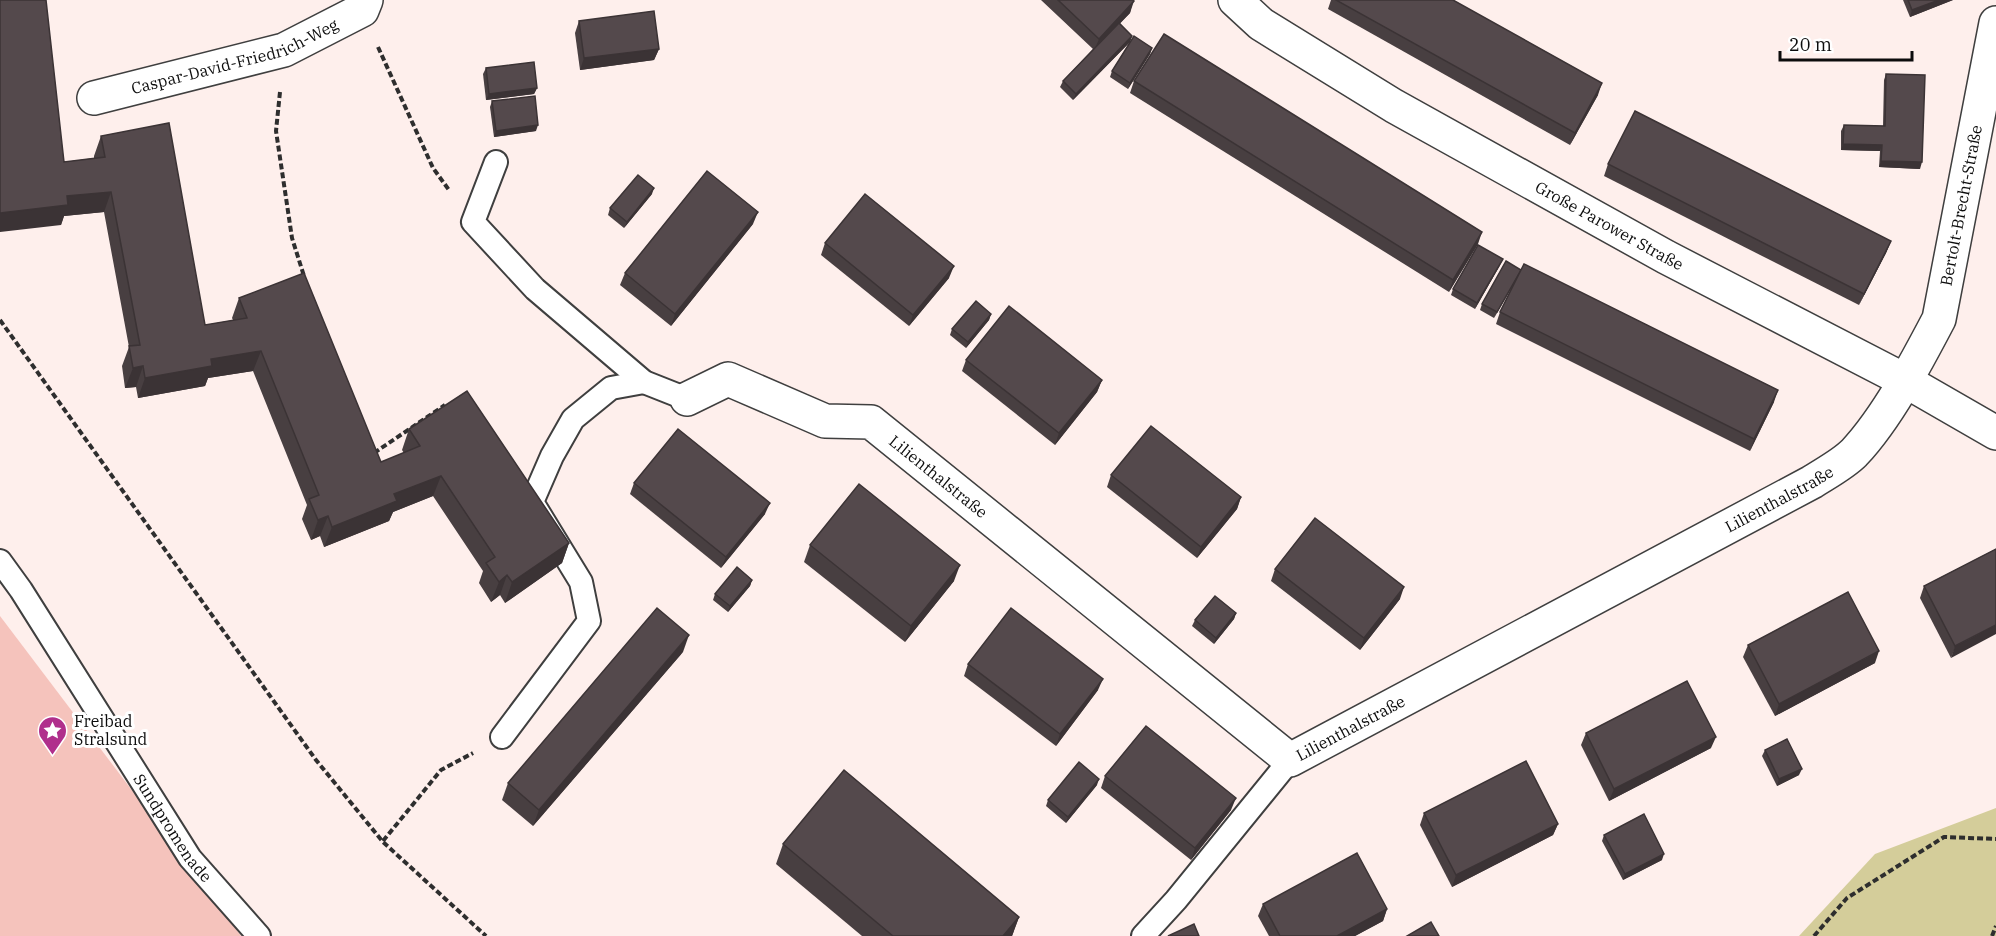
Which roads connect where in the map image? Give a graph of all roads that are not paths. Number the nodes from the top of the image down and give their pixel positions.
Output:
1 (366, 0) edge
2 (1235, 0) edge
3 (1996, 22) edge
4 (94, 98) dead end
5 (496, 162) dead end
6 (1904, 380) junction
7 (644, 382) junction
8 (687, 399) joint
9 (1996, 433) edge
10 (0, 561) edge
11 (502, 737) road end
12 (1290, 760) junction
13 (260, 936) edge
14 (1143, 936) edge

1 - 4 street, Caspar-David-Friedrich-Weg
2 - 6 street, Große Parower Straße
3 - 6 street, Bertolt-Brecht-Straße
5 - 7 lane
6 - 9 street, Große Parower Straße
6 - 12 street, Lilienthalstraße
7 - 8 lane
7 - 11 lane
8 - 12 street, Lilienthalstraße
10 - 13 lane, Sundpromenade
12 - 14 lane

